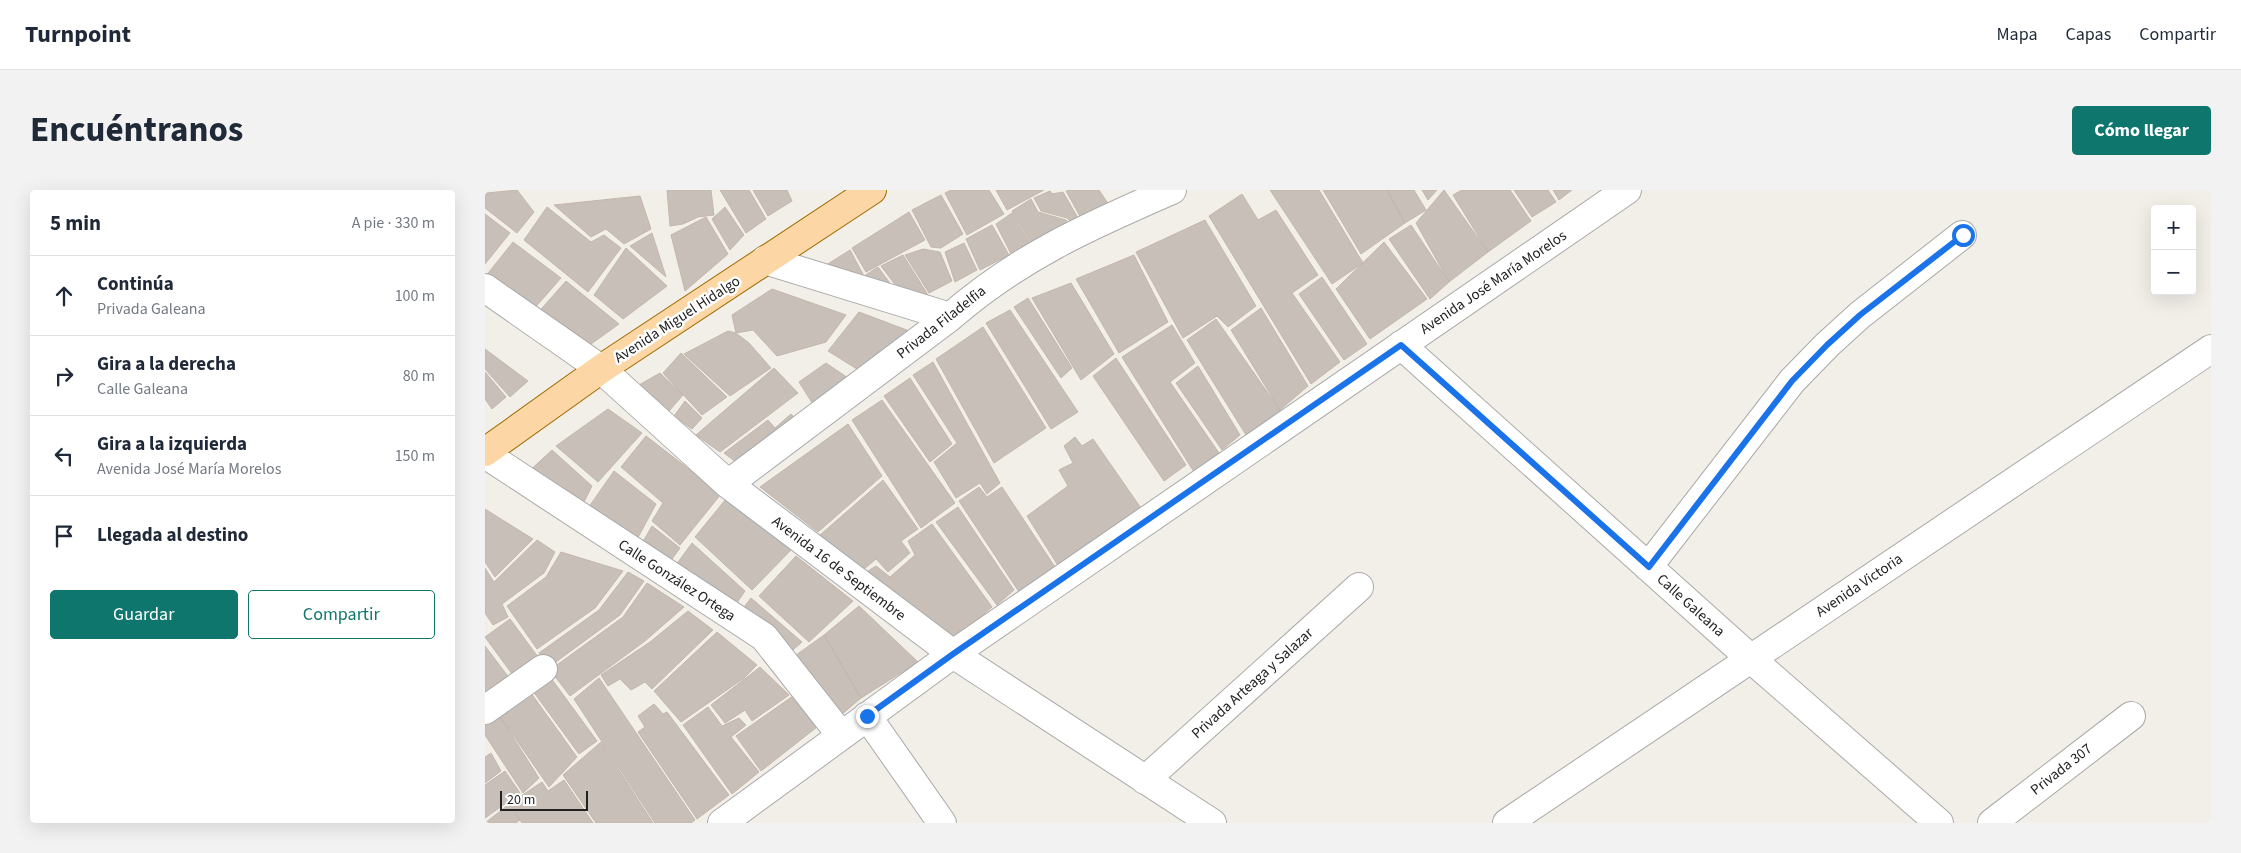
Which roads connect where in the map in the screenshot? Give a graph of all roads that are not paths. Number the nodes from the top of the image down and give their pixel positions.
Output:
1 (872, 190) edge
2 (1627, 190) edge
3 (1159, 192) edge
4 (1963, 235) dead end
5 (765, 260) junction
6 (485, 288) edge
7 (950, 316) junction
8 (1401, 345) junction
9 (2211, 349) edge
10 (601, 369) junction
11 (485, 453) edge
12 (728, 484) junction
13 (1649, 567) junction
14 (1359, 587) dead end
15 (953, 654) junction
16 (1750, 658) junction
17 (543, 669) dead end
18 (485, 710) edge
19 (867, 716) junction
20 (2131, 716) dead end
21 (841, 735) junction
22 (1145, 780) junction
23 (722, 823) edge
24 (942, 823) edge
25 (1212, 823) edge
26 (1507, 823) edge
27 (1939, 823) edge
28 (1992, 823) edge

1 - 5 main road, Avenida Miguel Hidalgo
2 - 8 street, Avenida José María Morelos
3 - 7 street, Privada Filadelfia
4 - 13 street
5 - 7 street
5 - 10 main road, Avenida Miguel Hidalgo
6 - 10 street, Avenida 16 de Septiembre
7 - 12 street, Privada Filadelfia
8 - 13 street, Calle Galeana
8 - 15 street, Avenida José María Morelos
9 - 16 street, Avenida Victoria
10 - 11 main road, Avenida Miguel Hidalgo
10 - 12 street, Avenida 16 de Septiembre
11 - 21 street, Calle González Ortega
12 - 15 street, Avenida 16 de Septiembre
13 - 16 street, Calle Galeana
14 - 22 street, Privada Arteaga y Salazar
15 - 19 street, Avenida José María Morelos
15 - 22 street, Avenida 16 de Septiembre
16 - 26 street, Avenida Victoria
16 - 27 street, Calle Galeana
17 - 18 street
19 - 21 street, Avenida José María Morelos
19 - 24 street
20 - 28 street, Privada 307
21 - 23 street, Avenida José María Morelos
22 - 25 street, Avenida 16 de Septiembre

